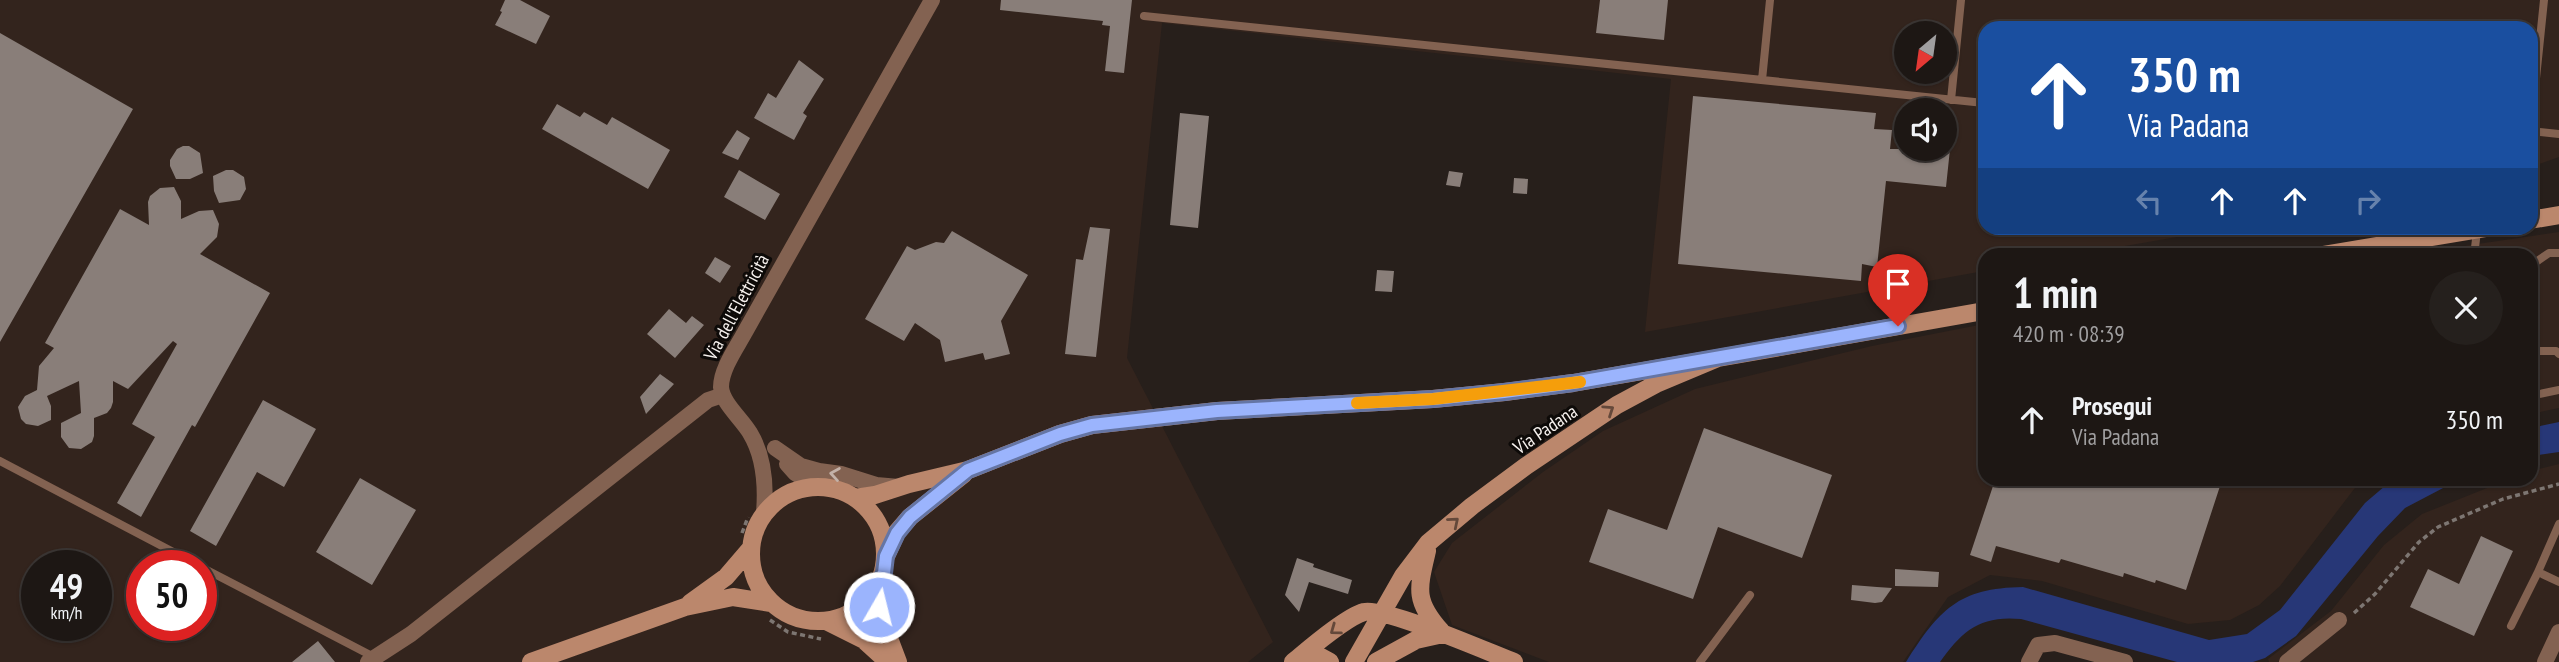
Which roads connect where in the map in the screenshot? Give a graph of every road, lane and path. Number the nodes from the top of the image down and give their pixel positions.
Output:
1 (932, 0) edge
2 (1770, 0) edge
3 (1961, 0) edge
4 (2544, 0) edge
5 (1144, 16) dead end
6 (2538, 60) edge
7 (1762, 80) junction
8 (1932, 98) edge
9 (1951, 98) edge
10 (1957, 101) edge
11 (1978, 102) edge
12 (2538, 132) edge
13 (2559, 134) edge
14 (2559, 215) edge
15 (2538, 219) edge
16 (2446, 235) edge
17 (2380, 248) edge
18 (2559, 253) edge
19 (2538, 261) edge
20 (1978, 312) edge
21 (2538, 351) edge
22 (2559, 354) edge
23 (1718, 358) junction
24 (2559, 390) edge
25 (2538, 394) edge
26 (723, 395) junction
27 (751, 434) junction
28 (775, 448) junction
29 (0, 461) edge
30 (968, 470) junction
31 (2559, 484) edge
32 (817, 487) junction
33 (901, 487) junction
34 (855, 498) junction
35 (758, 512) junction
36 (2559, 524) edge
37 (745, 543) junction
38 (1429, 543) junction
39 (170, 550) edge
40 (886, 556) junction
41 (2538, 572) junction
42 (217, 575) edge
43 (2559, 582) edge
44 (877, 587) junction
45 (1750, 594) dead end
46 (685, 607) junction
47 (768, 610) junction
48 (1381, 613) junction
49 (2340, 620) joint
50 (827, 621) junction
51 (2511, 626) dead end
52 (2559, 632) edge
53 (1443, 634) junction
54 (827, 640) dead end
55 (1299, 657) edge
56 (371, 659) edge
57 (531, 662) edge
58 (888, 662) edge
59 (898, 662) edge
60 (1330, 662) edge
61 (1354, 662) edge
62 (1376, 662) edge
63 (1514, 662) edge
64 (1700, 662) edge
65 (2029, 662) edge
66 (2124, 662) edge
67 (2287, 662) edge
68 (2545, 662) edge

1 - 26 street, Via dell'Elettricità
2 - 7 lane
3 - 9 lane
4 - 6 lane
5 - 7 lane
7 - 8 lane
10 - 11 lane
12 - 13 lane
14 - 15 main road
16 - 17 main road
18 - 19 lane
20 - 23 main road, Via Padana
21 - 22 lane
23 - 30 main road
38 -> 23 main road, Via Padana
24 - 25 lane
26 - 27 street
26 - 56 street
27 - 28 street
27 - 35 street
28 - 32 street
33 -> 28 street
29 - 39 lane
30 - 33 main road
30 - 40 main road
31 - 49 path
32 - 34 main road
32 - 35 main road
33 - 34 main road
34 - 40 main road
35 - 37 path
35 - 37 main road
36 - 41 lane
37 - 46 main road
37 - 47 main road
38 - 48 main road, Via Padana
38 - 53 main road
40 - 44 main road
41 - 43 lane
41 - 51 lane
42 - 56 lane
44 - 50 main road
44 - 59 main road
45 - 64 lane
46 - 47 main road
46 - 57 main road
47 - 50 main road
47 - 54 path
48 - 53 main road
48 -> 55 main road
48 - 61 main road, Via Padana
49 - 67 street
50 - 58 main road
52 - 68 street
53 - 62 main road
53 - 63 main road
55 - 60 main road
65 - 66 street

